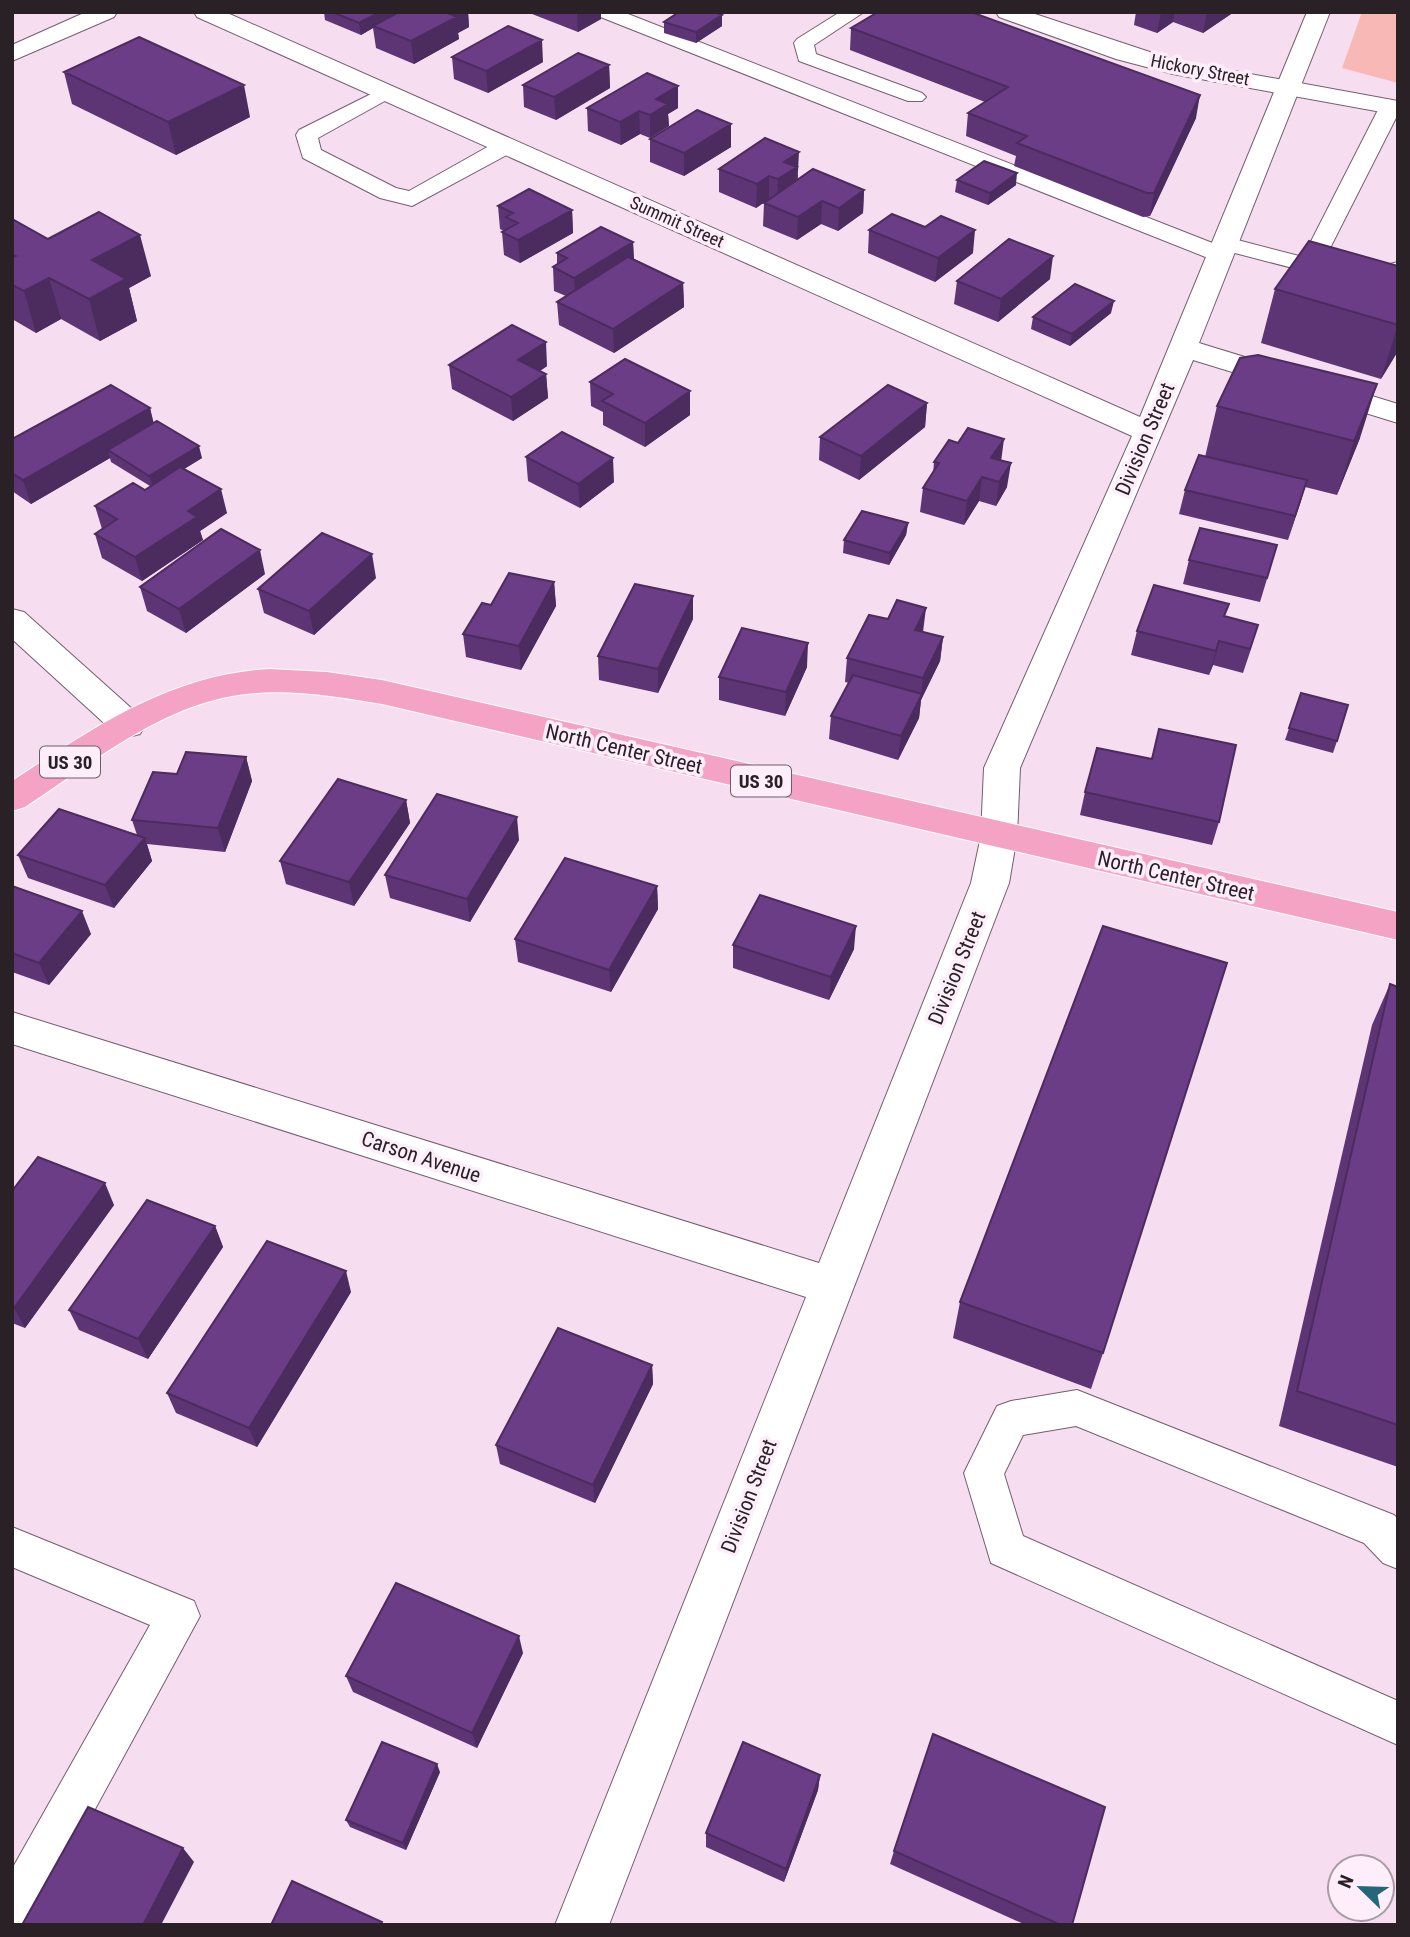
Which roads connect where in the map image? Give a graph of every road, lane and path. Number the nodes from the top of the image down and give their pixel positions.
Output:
1 (106, 12) edge
2 (205, 12) edge
3 (605, 12) edge
4 (854, 12) edge
5 (1007, 12) edge
6 (1319, 12) edge
7 (12, 54) edge
8 (1290, 86) junction
9 (386, 93) junction
10 (915, 97) dead end
11 (1394, 107) edge
12 (506, 146) junction
13 (1224, 249) junction
14 (1310, 265) junction
15 (1398, 269) edge
16 (1184, 348) junction
17 (1398, 414) edge
18 (1149, 432) junction
19 (12, 620) edge
20 (128, 725) junction
21 (12, 798) edge
22 (999, 836) junction
23 (1398, 926) edge
24 (12, 1028) edge
25 (830, 1286) junction
26 (12, 1547) edge
27 (1398, 1549) edge
28 (1398, 1723) edge
29 (12, 1915) edge
30 (582, 1925) edge

1 - 7 street
2 - 9 street, Summit Street
3 - 13 lane
4 - 10 lane
5 - 8 street, Hickory Street
6 - 8 street, Division Street
8 - 11 street, Hickory Street
8 - 13 street, Division Street
9 - 12 street, Summit Street
9 - 12 lane
11 - 14 lane
12 - 18 street, Summit Street
13 - 14 lane
13 - 16 street, Division Street
14 - 15 lane
16 - 17 street
16 - 18 street, Division Street
18 - 22 street, Division Street
19 - 20 street
20 - 21 main road, US 30
20 - 22 main road, North Center Street / US 30
22 - 23 main road, North Center Street / US 30
22 - 25 street, Division Street
24 - 25 street, Carson Avenue
25 - 30 street, Division Street
26 - 29 lane
27 - 28 lane

